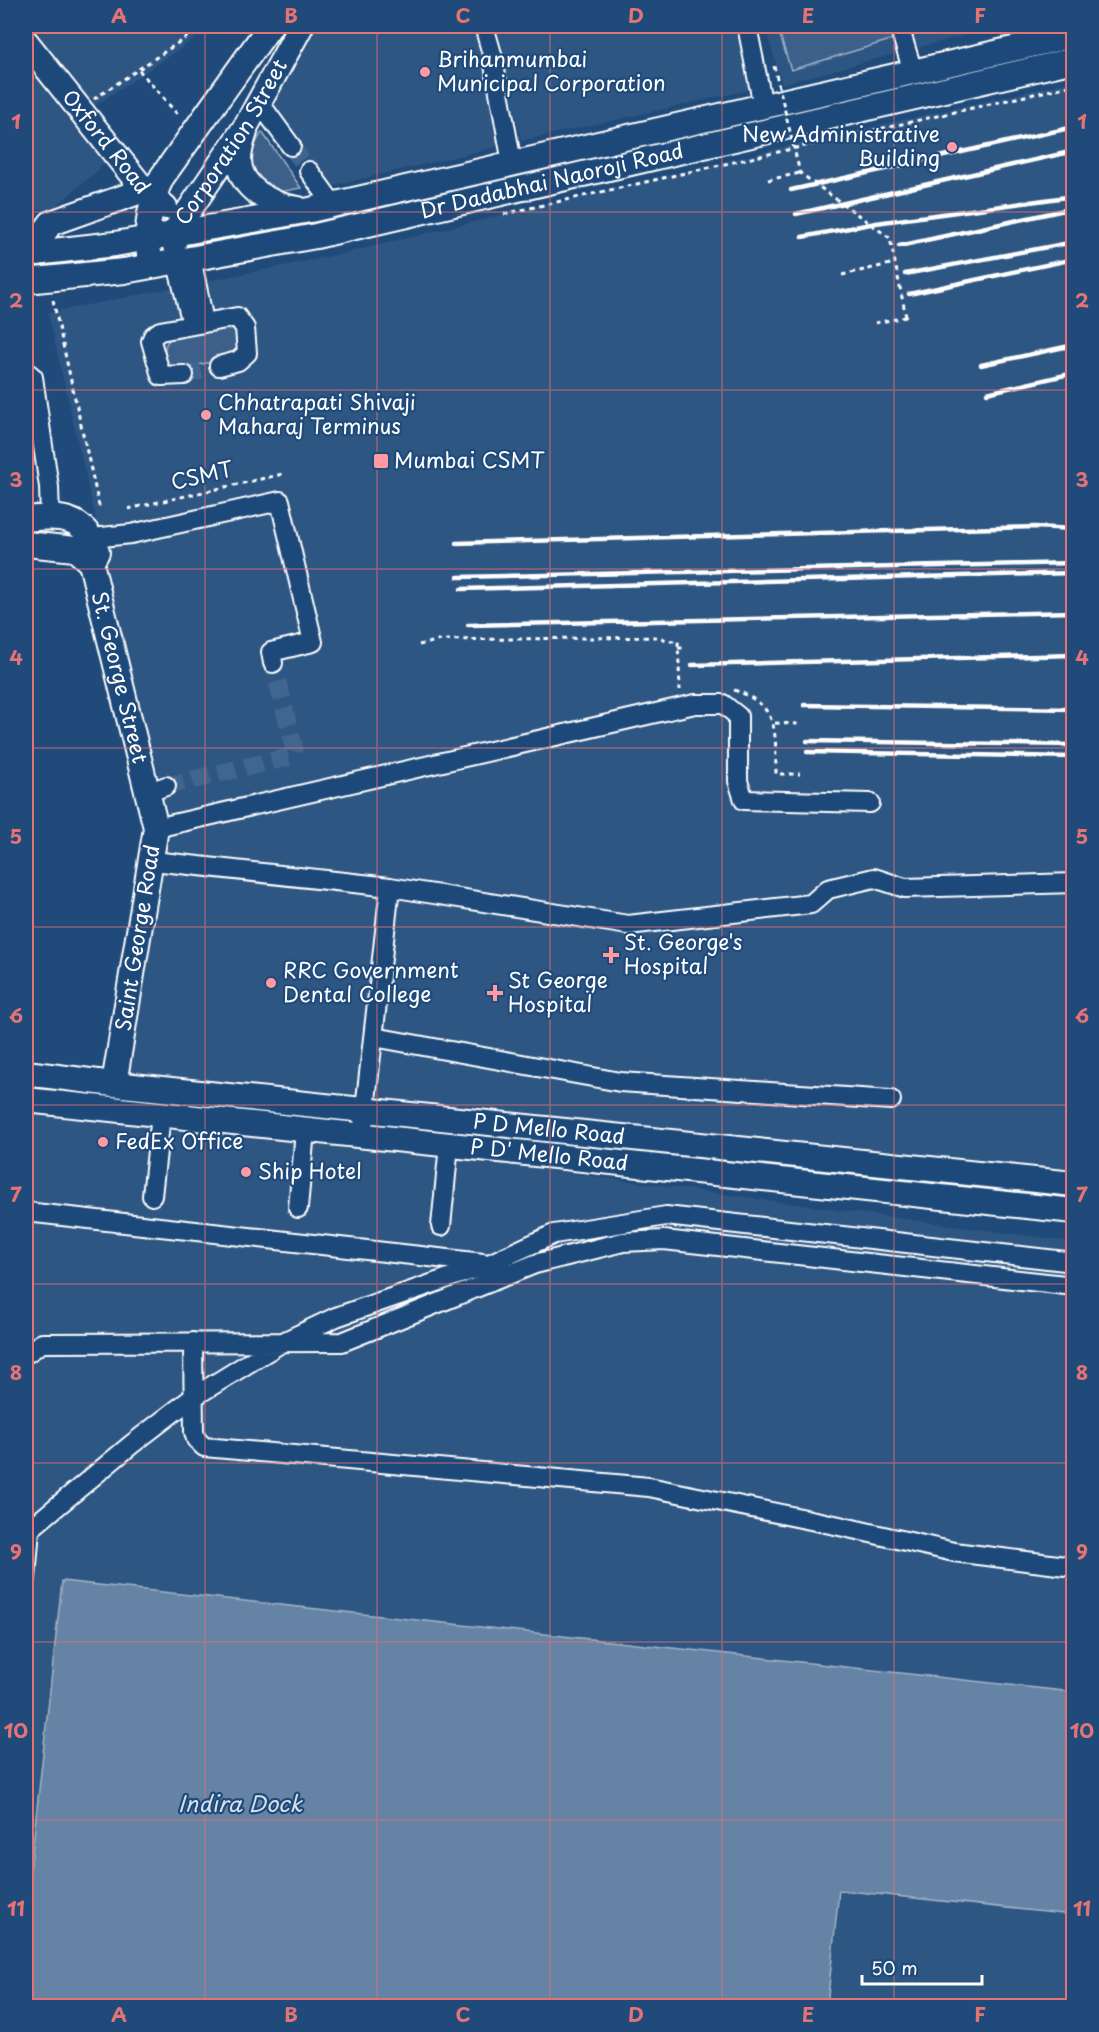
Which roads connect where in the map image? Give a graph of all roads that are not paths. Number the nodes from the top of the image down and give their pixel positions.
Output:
1 (270, 26) edge
2 (301, 26) edge
3 (484, 26) edge
4 (747, 26) edge
5 (899, 26) edge
6 (1074, 35) edge
7 (26, 42) edge
8 (1074, 60) edge
9 (913, 72) junction
10 (259, 102) junction
11 (763, 106) junction
12 (246, 126) junction
13 (291, 146) tunnel mouth
14 (512, 164) junction
15 (309, 171) tunnel mouth
16 (149, 194) junction
17 (322, 207) junction
18 (183, 228) junction
19 (147, 239) junction
20 (32, 254) edge
21 (183, 259) junction
22 (151, 264) junction
23 (26, 281) edge
24 (198, 323) junction
25 (219, 366) tunnel mouth
26 (26, 371) edge
27 (184, 375) tunnel mouth
28 (50, 517) junction
29 (26, 519) edge
30 (92, 538) junction
31 (26, 544) edge
32 (91, 563) junction
33 (273, 663) dead end
34 (157, 789) joint
35 (870, 803) dead end
36 (156, 828) junction
37 (153, 861) junction
38 (1074, 883) edge
39 (390, 887) junction
40 (374, 1036) junction
41 (26, 1073) edge
42 (114, 1084) junction
43 (26, 1100) edge
44 (891, 1100) dead end
45 (366, 1109) junction
46 (161, 1115) junction
47 (305, 1131) junction
48 (362, 1136) junction
49 (449, 1144) junction
50 (1074, 1184) edge
51 (152, 1196) dead end
52 (298, 1208) dead end
53 (26, 1212) edge
54 (1074, 1212) edge
55 (441, 1226) dead end
56 (1074, 1262) edge
57 (489, 1264) junction
58 (1074, 1286) edge
59 (193, 1342) junction
60 (281, 1343) junction
61 (26, 1354) edge
62 (192, 1398) junction
63 (28, 1531) edge
64 (1074, 1566) edge
65 (26, 1578) edge

1 - 16 main road, Corporation Street
2 - 10 main road, Corporation Street
3 - 14 street
4 - 11 street
5 - 9 street
6 - 9 main road, Dr Dadabhai Naoroji Road
7 - 16 main road, Oxford Road
8 - 21 main road, Dr Dadabhai Naoroji Road
9 - 11 main road, Dr Dadabhai Naoroji Road
10 - 12 main road, Corporation Street
10 - 13 street
11 - 14 main road, Dr Dadabhai Naoroji Road
12 - 17 main road
12 - 18 main road, Corporation Street
14 - 17 main road, Dr Dadabhai Naoroji Road
15 - 17 street
16 - 18 main road, Oxford Road
16 - 19 main road, Corporation Street
16 - 20 main road
17 - 18 main road, Dr Dadabhai Naoroji Road
18 - 19 main road, Dr Dadabhai Naoroji Road
18 - 21 main road, Corporation Street
19 - 20 main road, Dr Dadabhai Naoroji Road
19 - 22 main road, Corporation Street
21 - 22 main road, Dr Dadabhai Naoroji Road
21 - 24 street
22 - 23 main road, Dr Dadabhai Naoroji Road
24 - 25 street
24 - 27 street
26 - 28 street
28 - 29 main road
28 - 30 main road
30 - 32 main road
30 - 33 street
31 - 32 main road
32 - 34 main road, St. George Street
34 - 36 main road, Saint George Road
35 - 36 street
36 - 37 main road, Saint George Road
37 - 39 street
37 - 42 main road, Saint George Road
38 - 39 street
39 - 40 street
40 - 44 street
40 - 45 street
41 - 42 main road, P D Mello Road
42 - 45 main road, P D Mello Road
43 - 46 main road, P D' Mello Road
45 - 48 street
45 - 50 main road, P D Mello Road
46 - 47 main road, P D' Mello Road
46 - 51 street
47 - 48 main road, P D' Mello Road
47 - 52 street
48 - 49 main road, P D' Mello Road
49 - 54 main road, P D' Mello Road
49 - 55 street
53 - 57 street
56 - 57 street
57 - 60 street
58 - 60 street
59 - 60 street
59 - 61 street
59 - 62 street
60 - 62 street
62 - 63 street
62 - 64 street
63 - 65 street

